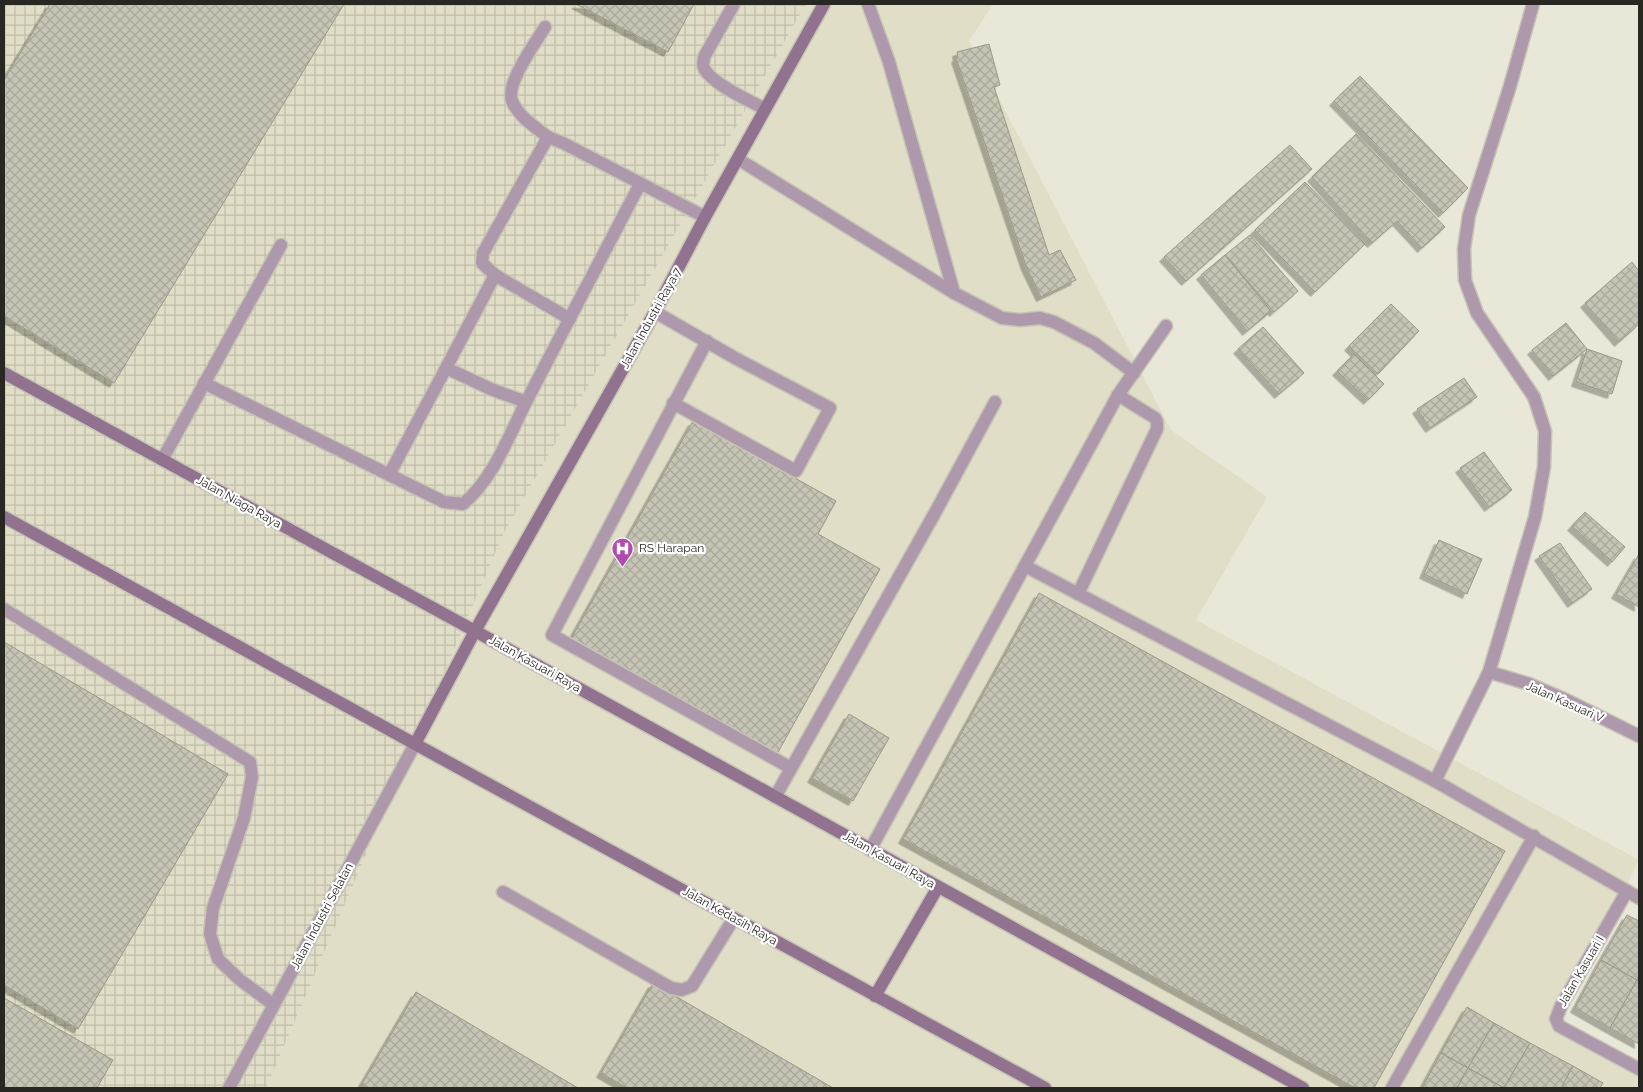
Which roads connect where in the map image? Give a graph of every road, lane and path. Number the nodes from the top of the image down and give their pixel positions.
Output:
1 (734, 4) edge
2 (824, 4) edge
3 (868, 4) edge
4 (1533, 4) edge
5 (545, 27) dead end
6 (765, 109) junction
7 (548, 137) junction
8 (738, 158) junction
9 (640, 184) junction
10 (705, 217) junction
11 (281, 245) dead end
12 (494, 275) junction
13 (954, 293) junction
14 (655, 312) junction
15 (570, 319) junction
16 (1166, 326) dead end
17 (706, 341) junction
18 (446, 368) junction
19 (4, 373) edge
20 (1134, 373) junction
21 (204, 383) junction
22 (1118, 395) junction
23 (526, 402) junction
24 (995, 402) dead end
25 (673, 403) junction
26 (162, 460) junction
27 (389, 475) junction
28 (4, 517) edge
29 (1025, 566) junction
30 (1078, 594) junction
31 (4, 608) edge
32 (475, 631) junction
33 (1489, 672) junction
34 (1639, 736) edge
35 (416, 744) junction
36 (791, 768) junction
37 (1435, 780) junction
38 (776, 797) junction
39 (1534, 836) junction
40 (870, 850) junction
41 (938, 887) junction
42 (1626, 891) junction
43 (503, 892) dead end
44 (1639, 898) edge
45 (734, 918) junction
46 (875, 996) junction
47 (274, 1006) junction
48 (1639, 1069) edge
49 (229, 1088) edge
50 (1045, 1088) edge
51 (1303, 1088) edge
52 (1392, 1088) edge

1 - 6 street
2 - 6 main road, Jalan Industri Raya 7
3 - 13 street
4 - 33 street
5 - 7 street
6 - 8 main road, Jalan Industri Raya 7
7 - 9 street
7 - 12 street
8 - 10 main road, Jalan Industri Raya 7
8 - 13 street
9 - 10 street
9 - 15 street
10 - 14 main road, Jalan Industri Raya 7
11 - 21 street
12 - 15 street
12 - 18 street
13 - 20 street
14 - 17 street
14 - 32 main road, Jalan Industri Raya 7
15 - 23 street
16 - 20 street
17 - 25 street
17 - 25 street
18 - 23 street
18 - 27 street
19 - 26 main road, Jalan Niaga Raya
20 - 22 street
21 - 26 street
21 - 27 street
22 - 29 street
22 - 30 street
23 - 27 street
24 - 36 street
25 - 36 street
26 - 32 main road, Jalan Niaga Raya
28 - 35 main road
29 - 30 street
29 - 40 street
30 - 37 street
31 - 47 street
32 - 35 main road, Jalan Industri Raya 7
32 - 38 main road, Jalan Kasuari Raya
33 - 34 street, Jalan Kasuari V
33 - 37 street
35 - 45 main road, Jalan Kedasih Raya
35 - 47 street, Jalan Industri Selatan
36 - 38 street
37 - 39 street
38 - 40 main road, Jalan Kasuari Raya
39 - 42 street
39 - 52 street
40 - 41 main road, Jalan Kasuari Raya
41 - 46 main road
41 - 51 main road, Jalan Kasuari Raya
42 - 44 street
42 - 48 street, Jalan Kasuari I
43 - 45 street
45 - 46 main road, Jalan Kedasih Raya
46 - 50 main road, Jalan Kedasih Raya
47 - 49 street, Jalan Industri Selatan

